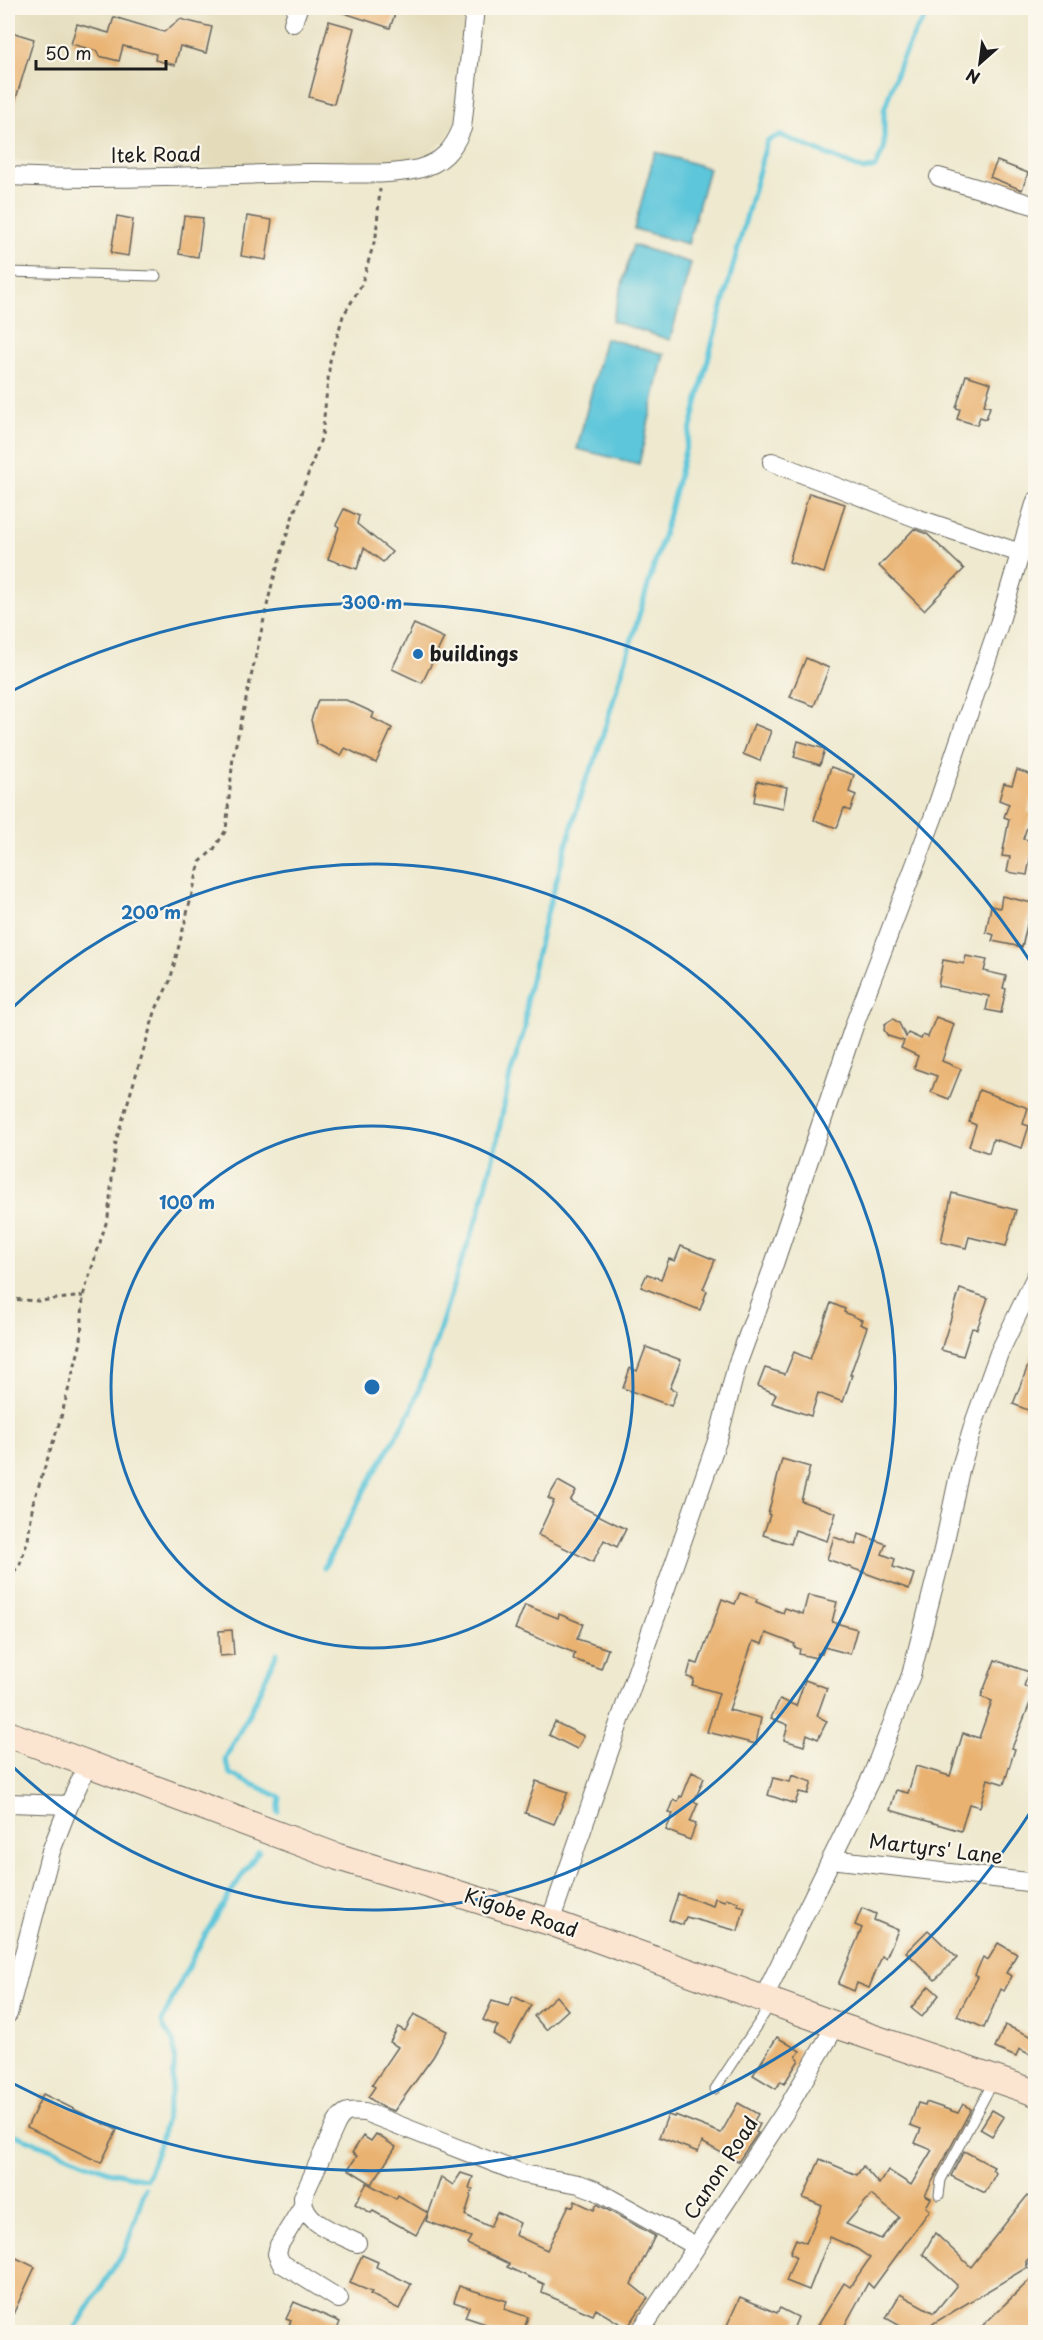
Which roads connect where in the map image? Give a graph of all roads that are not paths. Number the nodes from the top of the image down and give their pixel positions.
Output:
1 (475, 8) edge
2 (8, 176) edge
3 (939, 177) dead end
4 (1035, 206) edge
5 (8, 272) edge
6 (156, 276) dead end
7 (772, 462) dead end
8 (1035, 501) edge
9 (1020, 553) junction
10 (1035, 1276) edge
11 (8, 1734) edge
12 (88, 1764) junction
13 (8, 1803) edge
14 (69, 1805) junction
15 (831, 1859) junction
16 (1035, 1883) edge
17 (550, 1922) junction
18 (768, 2000) junction
19 (8, 2014) edge
20 (836, 2025) junction
21 (995, 2078) junction
22 (714, 2089) dead end
23 (1035, 2092) edge
24 (939, 2195) dead end
25 (303, 2206) junction
26 (357, 2243) dead end
27 (696, 2246) junction
28 (339, 2299) dead end
29 (640, 2332) edge

1 - 2 street, Itek Road
3 - 4 street
5 - 6 lane
7 - 9 street
8 - 9 street
9 - 17 street
10 - 15 street
11 - 12 street, Kigobe Road
12 - 14 street
12 - 17 street, Kigobe Road
13 - 14 street
14 - 19 street
15 - 16 street, Martyrs' Lane
15 - 18 street
17 - 18 street, Kigobe Road
18 - 20 street, Kigobe Road
18 - 22 lane
20 - 21 street, Kigobe Road
20 - 27 street, Canon Road
21 - 23 street, Kigobe Road
21 - 24 lane
25 - 26 street
25 - 27 street
25 - 28 street
27 - 29 street, Canon Road

